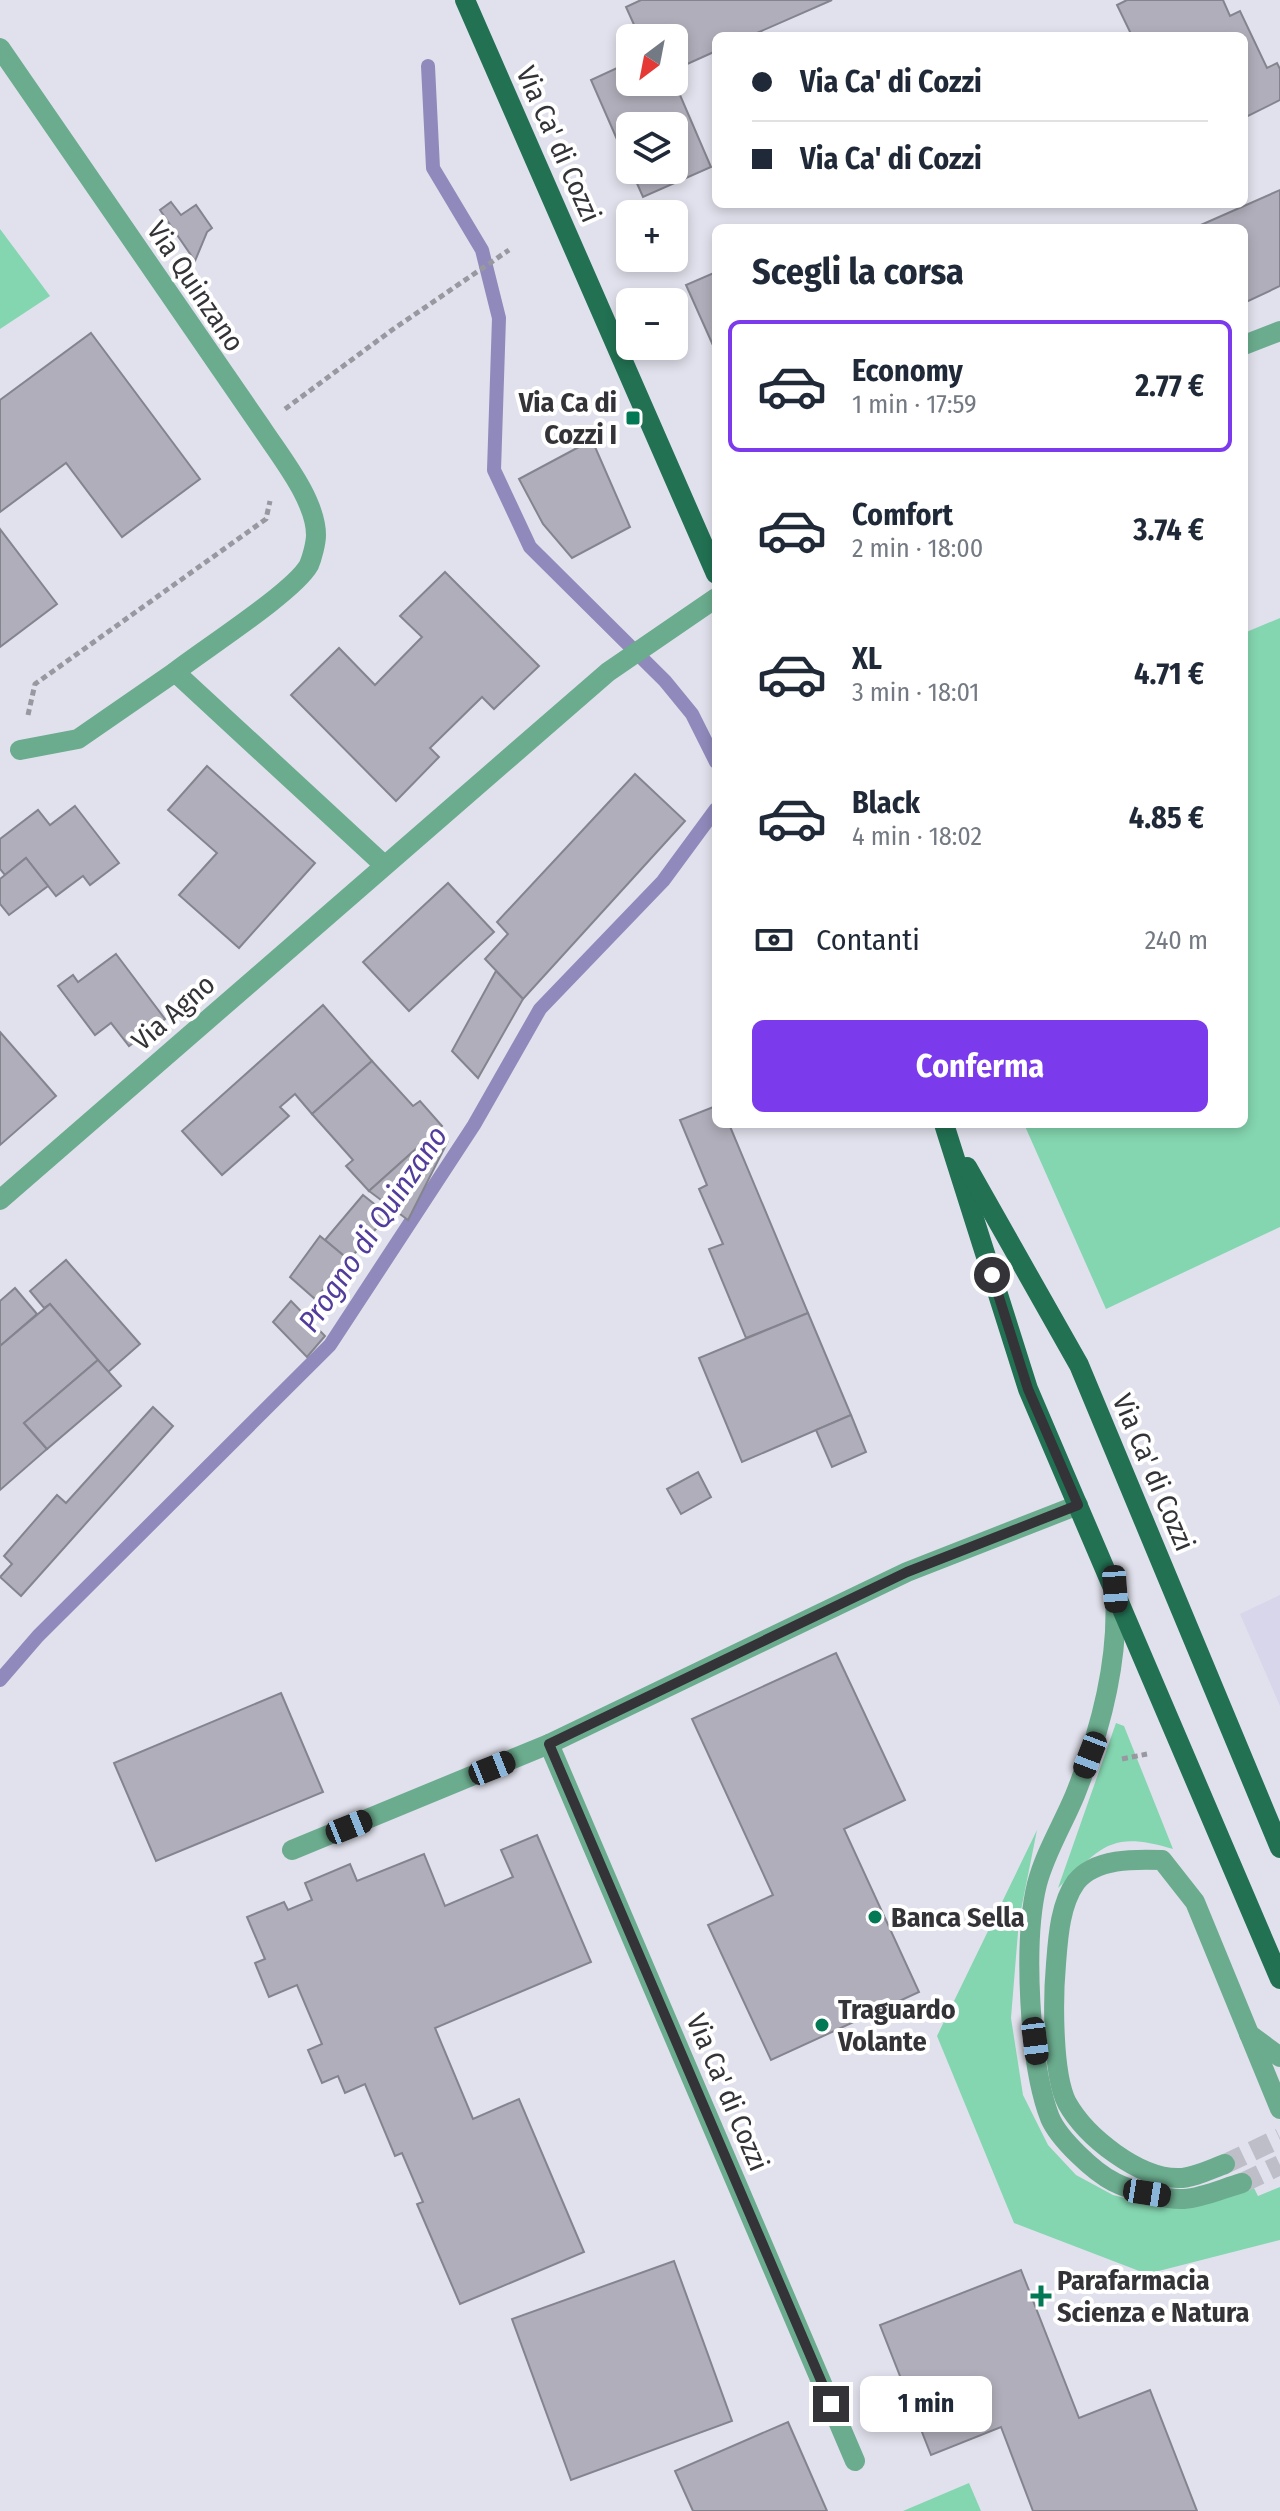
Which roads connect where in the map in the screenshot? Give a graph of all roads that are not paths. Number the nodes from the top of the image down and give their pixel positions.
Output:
1 (465, 0) edge
2 (0, 48) edge
3 (1280, 331) edge
4 (1248, 343) edge
5 (712, 564) edge
6 (712, 601) edge
7 (175, 672) junction
8 (20, 750) road end
9 (384, 865) junction
10 (945, 1128) edge
11 (0, 1200) edge
12 (1078, 1505) junction
13 (1115, 1589) junction
14 (549, 1744) junction
15 (1280, 1848) edge
16 (292, 1850) dead end
17 (1280, 1979) edge
18 (1249, 2034) junction
19 (1280, 2057) edge
20 (1280, 2109) edge
21 (1225, 2164) tunnel mouth
22 (1242, 2183) tunnel mouth
23 (855, 2461) dead end

1 - 5 main road, Via Ca' di Cozzi
2 - 7 street, Via Quinzano
3 - 4 street
6 - 9 street, Via Agno
7 - 8 street
7 - 9 street
9 - 11 street, Via Agno
10 - 12 main road, Via Ca' di Cozzi
10 - 15 main road, Via Ca' di Cozzi
12 - 13 main road, Via Ca' di Cozzi
12 - 14 street
13 - 17 main road, Via Ca' di Cozzi
13 - 22 street, Via Ca' di Cozzi
14 - 16 street
14 - 23 street, Via Ca' di Cozzi
18 - 19 street
18 - 20 street
18 - 21 street

